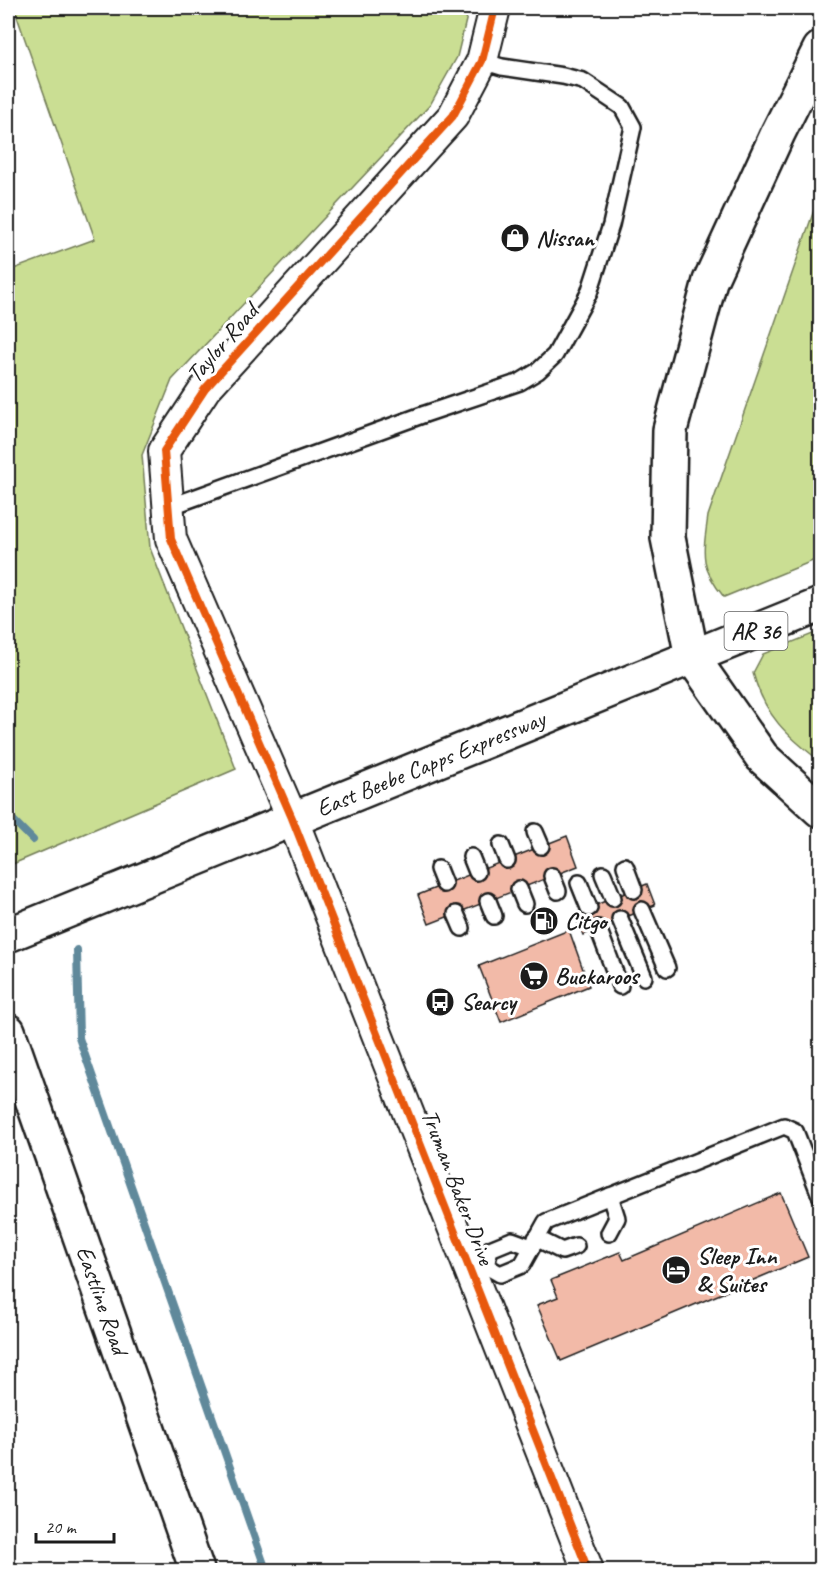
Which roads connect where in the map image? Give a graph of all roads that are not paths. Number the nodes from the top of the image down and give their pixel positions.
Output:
1 (495, 8) edge
2 (820, 49) edge
3 (482, 61) junction
4 (169, 507) junction
5 (820, 605) edge
6 (692, 657) junction
7 (820, 810) edge
8 (292, 818) junction
9 (501, 845) dead end
10 (471, 857) dead end
11 (507, 860) dead end
12 (625, 866) dead end
13 (438, 869) dead end
14 (477, 872) dead end
15 (603, 874) dead end
16 (552, 876) dead end
17 (579, 883) dead end
18 (444, 884) dead end
19 (519, 889) dead end
20 (634, 890) dead end
21 (558, 891) dead end
22 (613, 898) dead end
23 (525, 904) dead end
24 (589, 908) dead end
25 (642, 910) dead end
26 (620, 919) dead end
27 (598, 928) dead end
28 (8, 935) edge
29 (667, 968) dead end
30 (644, 977) dead end
31 (620, 986) dead end
32 (8, 1031) edge
33 (820, 1195) edge
34 (610, 1196) junction
35 (609, 1233) dead end
36 (534, 1243) junction
37 (576, 1246) dead end
38 (478, 1269) junction
39 (197, 1570) edge
40 (588, 1570) edge

1 - 3 street, Taylor Road
2 - 6 main road
3 - 4 street, Taylor Road
3 - 4 lane
4 - 8 street, Taylor Road
5 - 6 main road, East Beebe Capps Expressway / AR 36
6 - 7 main road
6 - 8 main road, East Beebe Capps Expressway / AR 36
8 - 28 main road, East Beebe Capps Expressway / AR 36
8 - 38 street, Truman Baker Drive
9 - 11 lane
10 - 14 lane
12 - 20 lane
13 - 18 lane
15 - 22 lane
16 - 21 lane
17 - 24 lane
19 - 23 lane
25 - 29 lane
26 - 30 lane
27 - 31 lane
32 - 39 main road, Eastline Road
33 - 34 lane
34 - 35 lane
34 - 36 lane
36 - 37 lane
36 - 38 lane
36 - 38 lane
38 - 40 street, Truman Baker Drive

